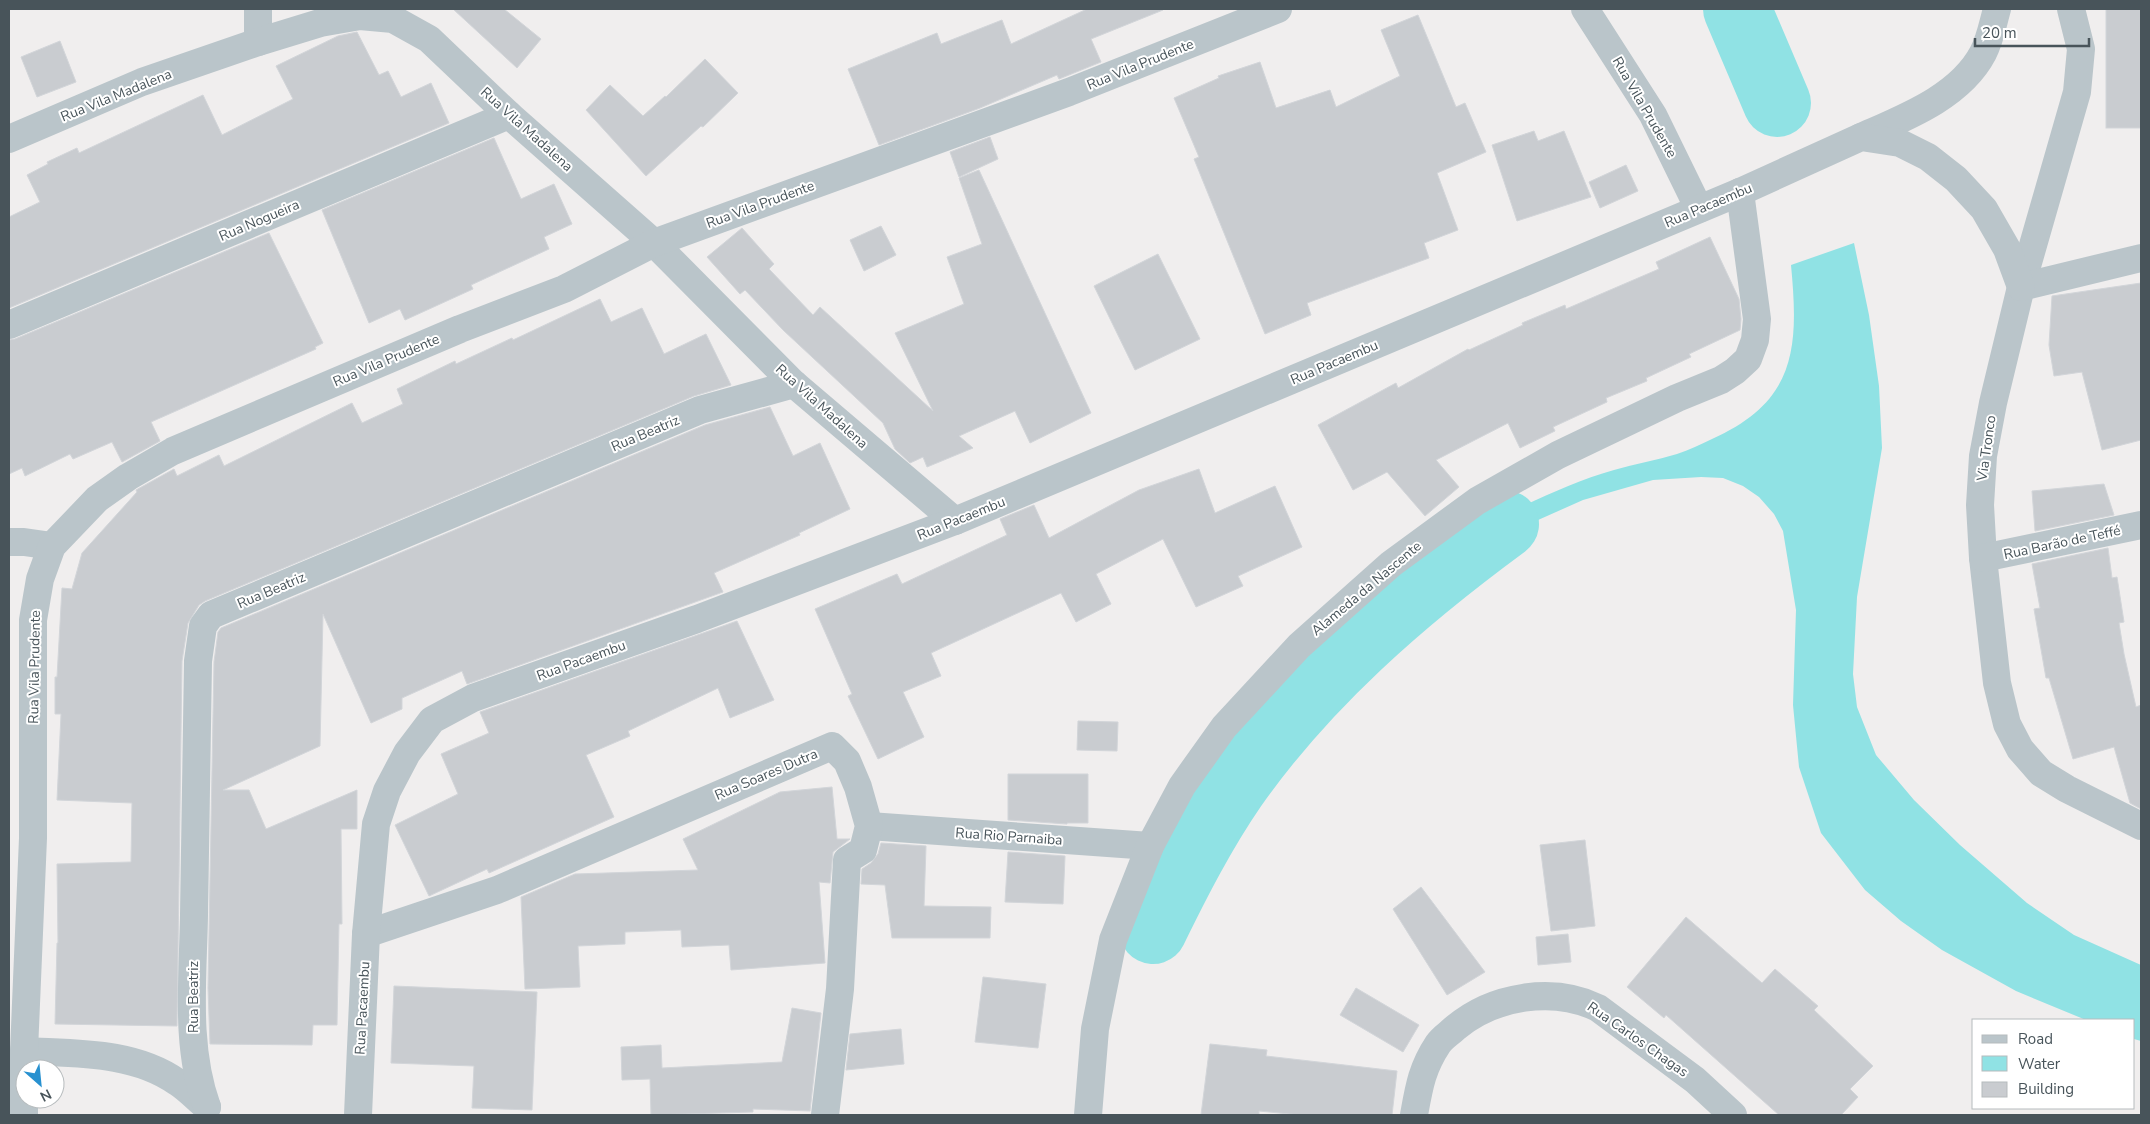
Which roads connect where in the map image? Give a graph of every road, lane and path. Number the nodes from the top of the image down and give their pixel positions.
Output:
1 (258, 9) edge
2 (1278, 9) edge
3 (1585, 9) edge
4 (1997, 9) edge
5 (2070, 9) edge
6 (258, 42) junction
7 (509, 115) junction
8 (1861, 137) junction
9 (9, 139) edge
10 (1740, 192) junction
11 (1700, 209) junction
12 (654, 243) junction
13 (2141, 258) edge
14 (2021, 287) junction
15 (9, 325) edge
16 (794, 384) junction
17 (955, 521) junction
18 (2141, 525) edge
19 (9, 542) edge
20 (52, 546) junction
21 (1983, 558) junction
22 (2141, 804) edge
23 (2110, 811) junction
24 (868, 826) junction
25 (2141, 826) edge
26 (1150, 846) junction
27 (366, 934) junction
28 (24, 1050) junction
29 (212, 1111) edge
30 (24, 1115) edge
31 (358, 1115) edge
32 (826, 1115) edge
33 (1088, 1115) edge
34 (1414, 1115) edge
35 (1734, 1115) edge

1 - 6 street
2 - 12 street, Rua Vila Prudente
3 - 11 street, Rua Vila Prudente
4 - 8 street, Rua Pacaembu
5 - 14 street, Via Tronco
6 - 7 street, Rua Vila Madalena
6 - 9 street, Rua Vila Madalena
7 - 12 street, Rua Vila Madalena
7 - 15 street, Rua Nogueira
8 - 10 street, Rua Pacaembu
8 - 14 street
10 - 11 street, Rua Pacaembu
10 - 26 street, Alameda da Nascente
11 - 17 street, Rua Pacaembu
12 - 16 street, Rua Vila Madalena
12 - 20 street, Rua Vila Prudente
13 - 14 street
14 - 21 street, Via Tronco
16 - 17 street, Rua Vila Madalena
16 - 29 street, Rua Beatriz
17 - 27 street, Rua Pacaembu
18 - 21 street, Rua Barão de Teffé
19 - 20 street
20 - 28 street, Rua Vila Prudente
21 - 23 street, Via Tronco
22 - 23 street
23 - 25 street, Via Tronco
24 - 26 street, Rua Rio Parnaiba
24 - 27 street, Rua Soares Dutra
24 - 32 street, Rua Soares Dutra
26 - 33 street, Alameda da Nascente
27 - 31 street, Rua Pacaembu
28 - 29 street, Rua Beatriz
28 - 30 street, Rua Vila Prudente
34 - 35 street, Rua Carlos Chagas

